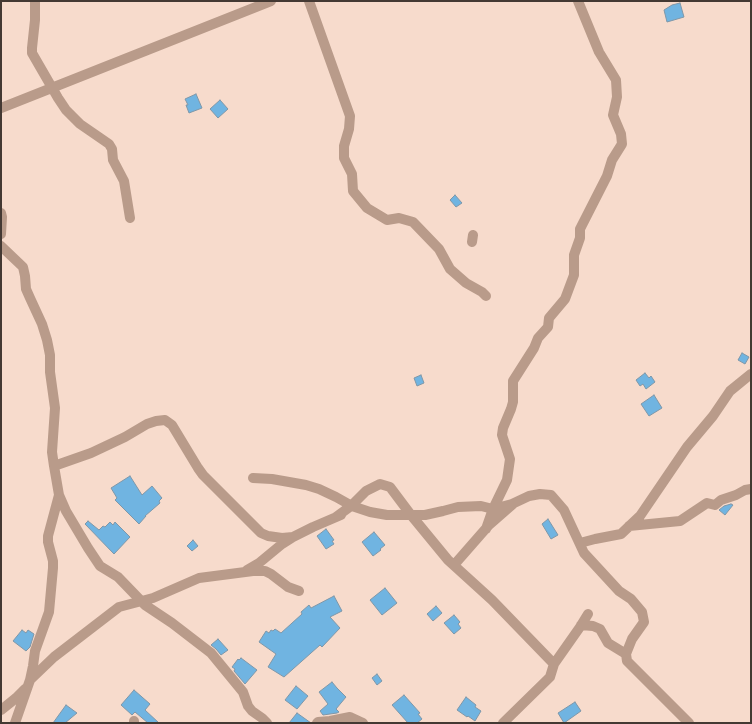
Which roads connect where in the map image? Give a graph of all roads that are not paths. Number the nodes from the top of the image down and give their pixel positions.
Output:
1 (35, 1) edge
2 (271, 1) edge
3 (309, 1) edge
4 (578, 1) edge
5 (52, 88) junction
6 (1, 108) edge
7 (1, 213) edge
8 (130, 218) dead end
9 (1, 234) edge
10 (1, 246) edge
11 (486, 296) dead end
12 (751, 374) edge
13 (54, 466) junction
14 (253, 478) dead end
15 (751, 489) edge
16 (59, 495) junction
17 (516, 502) junction
18 (356, 507) junction
19 (493, 508) junction
20 (411, 515) junction
21 (629, 526) junction
22 (486, 529) junction
23 (293, 537) junction
24 (580, 543) junction
25 (454, 565) junction
26 (243, 572) junction
27 (299, 591) dead end
28 (142, 602) junction
29 (588, 614) dead end
30 (582, 625) junction
31 (626, 654) junction
32 (554, 664) junction
33 (28, 684) junction
34 (1, 710) edge
35 (15, 723) edge
36 (267, 723) edge
37 (317, 723) edge
38 (363, 723) edge
39 (503, 723) edge
40 (689, 723) edge

1 - 5 street
2 - 5 street
3 - 11 street
4 - 19 street
5 - 6 street
5 - 8 street
7 - 9 street
10 - 13 street
12 - 21 street
13 - 16 street
13 - 23 street
14 - 18 street
15 - 21 street
16 - 28 street
16 - 33 street
17 - 19 street
17 - 22 street
17 - 24 street
18 - 20 street
18 - 20 street
18 - 23 street
19 - 20 street
19 - 22 street
20 - 25 street
21 - 24 street
22 - 25 street
23 - 26 street
24 - 31 street
25 - 32 street
26 - 27 street
26 - 28 street
28 - 33 street
28 - 36 street
29 - 30 street
30 - 31 street
30 - 32 street
31 - 40 street
32 - 39 street
33 - 34 street
33 - 35 street
37 - 38 street

